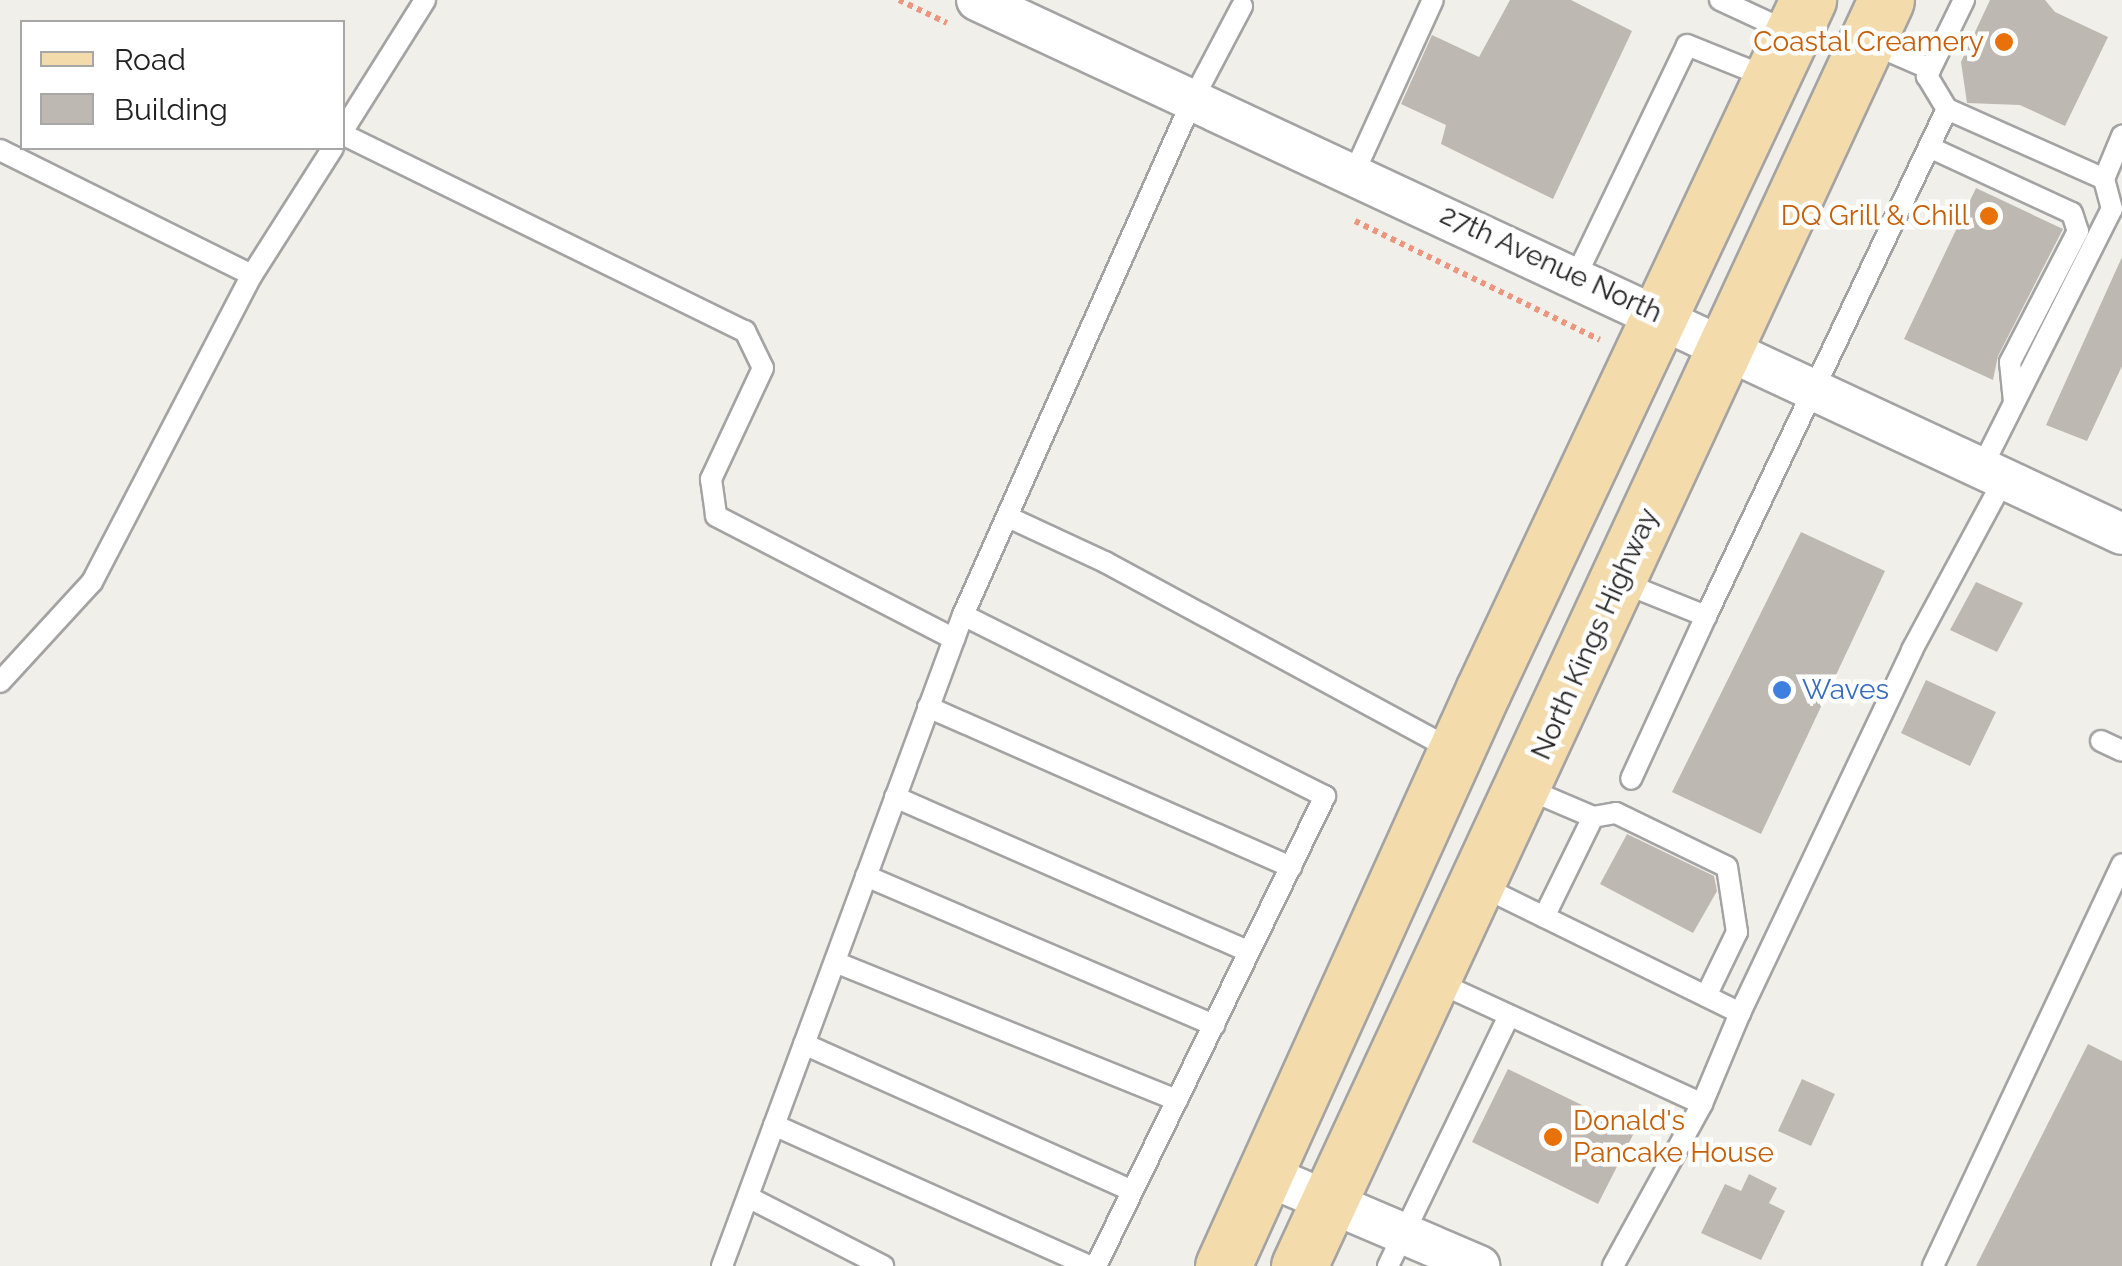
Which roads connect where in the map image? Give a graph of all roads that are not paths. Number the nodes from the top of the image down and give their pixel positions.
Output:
1 (426, 0) edge
2 (977, 0) edge
3 (1433, 0) edge
4 (1720, 0) edge
5 (1964, 0) edge
6 (1242, 6) dead end
7 (1877, 21) edge
8 (1790, 37) edge
9 (1930, 69) junction
10 (1193, 99) junction
11 (1947, 110) junction
12 (345, 128) edge
13 (345, 134) edge
14 (2122, 136) edge
15 (1929, 146) junction
16 (0, 150) edge
17 (332, 150) edge
18 (1354, 173) junction
19 (2104, 179) junction
20 (252, 276) junction
21 (1576, 276) junction
22 (1661, 315) junction
23 (1726, 344) junction
24 (1812, 389) junction
25 (2014, 402) junction
26 (1993, 473) junction
27 (1008, 517) junction
28 (2122, 534) edge
29 (1620, 581) junction
30 (964, 615) junction
31 (1706, 616) junction
32 (954, 639) junction
33 (0, 682) edge
34 (928, 707) junction
35 (2100, 741) dead end
36 (1456, 751) junction
37 (2122, 751) edge
38 (1631, 778) dead end
39 (1526, 788) junction
40 (895, 797) junction
41 (1593, 817) junction
42 (2122, 864) edge
43 (1291, 867) junction
44 (866, 876) junction
45 (1479, 885) junction
46 (1544, 917) junction
47 (1249, 952) junction
48 (834, 962) junction
49 (1434, 981) junction
50 (1706, 996) junction
51 (1740, 1013) junction
52 (1509, 1016) junction
53 (1214, 1025) junction
54 (804, 1044) junction
55 (1177, 1100) junction
56 (1702, 1104) junction
57 (774, 1124) junction
58 (1266, 1175) junction
59 (1132, 1191) junction
60 (748, 1197) junction
61 (1331, 1198) junction
62 (1396, 1249) edge
63 (722, 1266) edge
64 (883, 1266) edge
65 (1092, 1266) edge
66 (1224, 1266) edge
67 (1300, 1266) edge
68 (1479, 1266) edge
69 (1613, 1266) edge
70 (1932, 1266) edge

1 - 12 lane
2 - 10 street, 27th Avenue North
3 - 18 lane
4 - 8 lane
5 - 9 lane
6 - 10 lane
7 - 9 lane
7 - 23 main road, North Kings Highway
8 - 21 lane
8 - 22 main road
9 - 11 lane
10 - 18 street, 27th Avenue North
10 - 27 lane
11 - 15 lane
11 - 19 lane
13 - 32 lane
14 - 19 lane
15 - 24 lane
15 - 25 lane
16 - 20 lane
17 - 20 lane
18 - 21 street, 27th Avenue North
19 - 25 lane
20 - 33 lane
21 - 22 street, 27th Avenue North
22 - 23 street, 27th Avenue North
22 - 36 main road
23 - 24 street, 27th Avenue North
23 - 29 main road, North Kings Highway
24 - 26 street, 27th Avenue North
24 - 31 lane
25 - 26 lane
26 - 28 street, 27th Avenue North
26 - 51 lane
27 - 30 lane
27 - 36 lane
29 - 31 lane
29 - 39 main road, North Kings Highway
30 - 32 lane
30 - 43 lane
31 - 38 lane
32 - 34 lane
34 - 40 lane
34 - 43 lane
35 - 37 lane
36 - 58 main road
39 - 41 lane
39 - 45 main road, North Kings Highway
40 - 44 lane
40 - 47 lane
41 - 46 lane
41 - 50 lane
42 - 70 lane
43 - 47 lane
44 - 48 lane
44 - 53 lane
45 - 46 lane
45 - 49 main road, North Kings Highway
46 - 50 lane
47 - 53 lane
48 - 54 lane
48 - 55 lane
49 - 52 lane
49 - 61 main road, North Kings Highway
50 - 51 lane
51 - 56 lane
52 - 56 lane
52 - 62 lane
53 - 55 lane
54 - 57 lane
54 - 59 lane
55 - 59 lane
56 - 69 lane
57 - 60 lane
57 - 65 lane
58 - 61 street
58 - 66 main road
59 - 65 lane
60 - 63 lane
60 - 64 lane
61 - 62 street
61 - 67 main road, North Kings Highway
62 - 68 street

